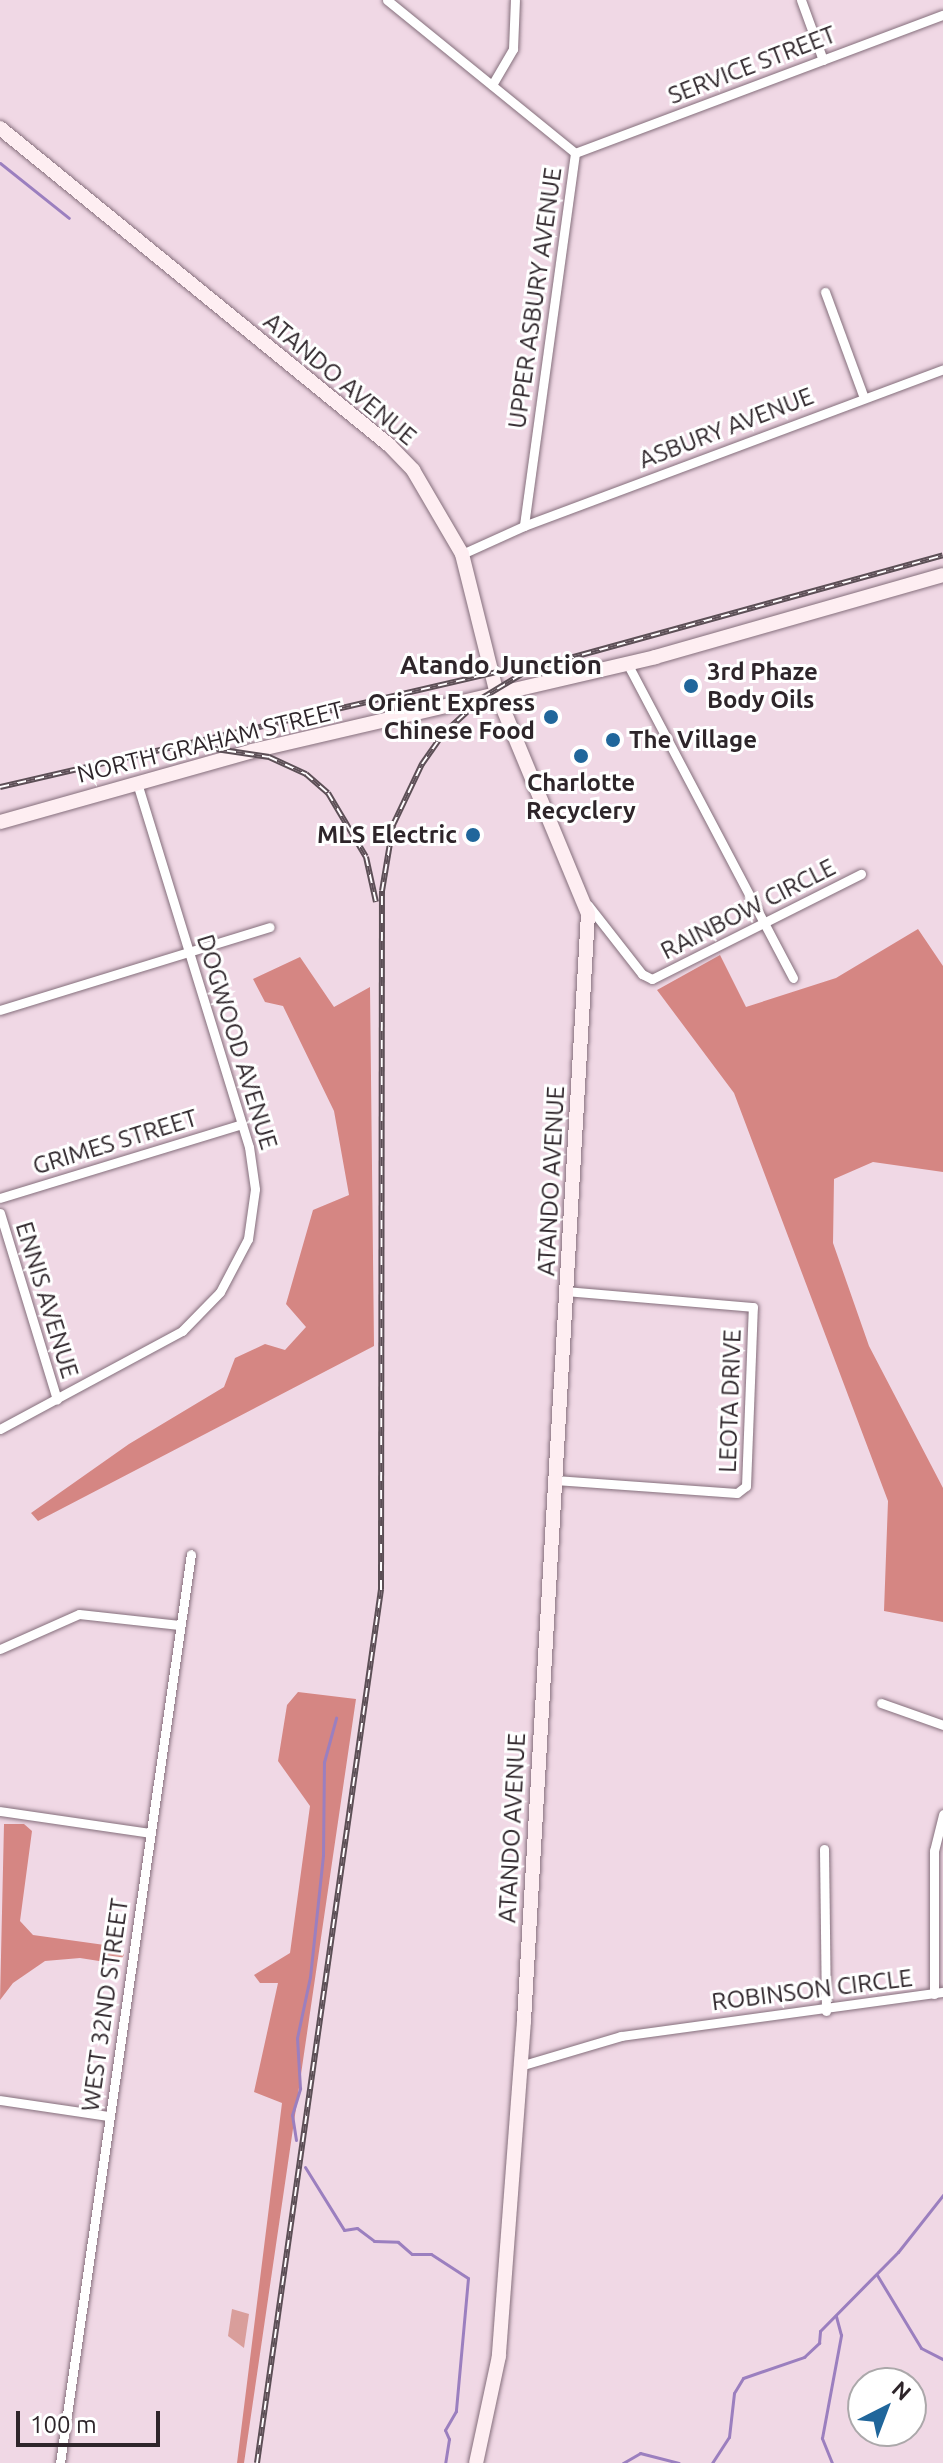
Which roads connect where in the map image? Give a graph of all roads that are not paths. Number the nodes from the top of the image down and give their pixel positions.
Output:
1 (387, 0) edge
2 (515, 0) edge
3 (801, 0) edge
4 (943, 15) edge
5 (823, 60) junction
6 (492, 85) junction
7 (0, 128) edge
8 (575, 153) junction
9 (825, 292) dead end
10 (943, 369) edge
11 (864, 398) junction
12 (524, 526) junction
13 (462, 554) junction
14 (943, 575) edge
15 (627, 663) junction
16 (497, 694) junction
17 (137, 782) junction
18 (0, 822) edge
19 (861, 874) dead end
20 (584, 899) junction
21 (765, 924) junction
22 (269, 927) dead end
23 (189, 951) junction
24 (793, 978) dead end
25 (0, 1010) edge
26 (242, 1124) junction
27 (0, 1198) edge
28 (0, 1213) edge
29 (567, 1291) junction
30 (57, 1400) junction
31 (0, 1429) edge
32 (555, 1480) junction
33 (191, 1554) dead end
34 (179, 1625) junction
35 (0, 1649) edge
36 (881, 1703) dead end
37 (943, 1725) edge
38 (0, 1811) edge
39 (943, 1814) edge
40 (150, 1833) junction
41 (824, 1849) dead end
42 (938, 1993) edge
43 (826, 2011) junction
44 (520, 2066) junction
45 (0, 2100) edge
46 (109, 2116) junction
47 (60, 2463) edge
48 (476, 2463) edge

1 - 6 street, UPPER ASBURY AVENUE
2 - 6 street
3 - 5 street
4 - 5 street, SERVICE STREET
5 - 8 street, SERVICE STREET
6 - 8 street, UPPER ASBURY AVENUE
7 - 13 main road, ATANDO AVENUE
8 - 12 street, UPPER ASBURY AVENUE
9 - 11 street
10 - 11 street, ASBURY AVENUE
11 - 12 street, ASBURY AVENUE
12 - 13 street
13 - 16 main road, ATANDO AVENUE
14 - 15 main road, NORTH GRAHAM STREET
15 - 16 main road, NORTH GRAHAM STREET
15 - 21 street
16 - 17 main road, NORTH GRAHAM STREET
16 - 20 main road, ATANDO AVENUE
17 - 18 main road, NORTH GRAHAM STREET
17 - 23 street, DOGWOOD AVENUE
19 - 21 street, RAINBOW CIRCLE
20 - 21 street, RAINBOW CIRCLE
20 - 29 main road, ATANDO AVENUE
21 - 24 street
22 - 23 street
23 - 25 street
23 - 26 street, DOGWOOD AVENUE
26 - 27 street, GRIMES STREET
26 - 30 street, DOGWOOD AVENUE
28 - 30 street, ENNIS AVENUE
29 - 32 main road, ATANDO AVENUE
29 - 32 street, LEOTA DRIVE
30 - 31 street, DOGWOOD AVENUE
32 - 44 main road, ATANDO AVENUE
33 - 34 street, WEST 32ND STREET
34 - 35 street
34 - 40 street, WEST 32ND STREET
36 - 37 street
38 - 40 street
39 - 42 street, ROBINSON CIRCLE
40 - 46 street, WEST 32ND STREET
41 - 43 street
42 - 43 street, ROBINSON CIRCLE
43 - 44 street, ROBINSON CIRCLE
44 - 48 main road, ATANDO AVENUE
45 - 46 street
46 - 47 street, WEST 32ND STREET

